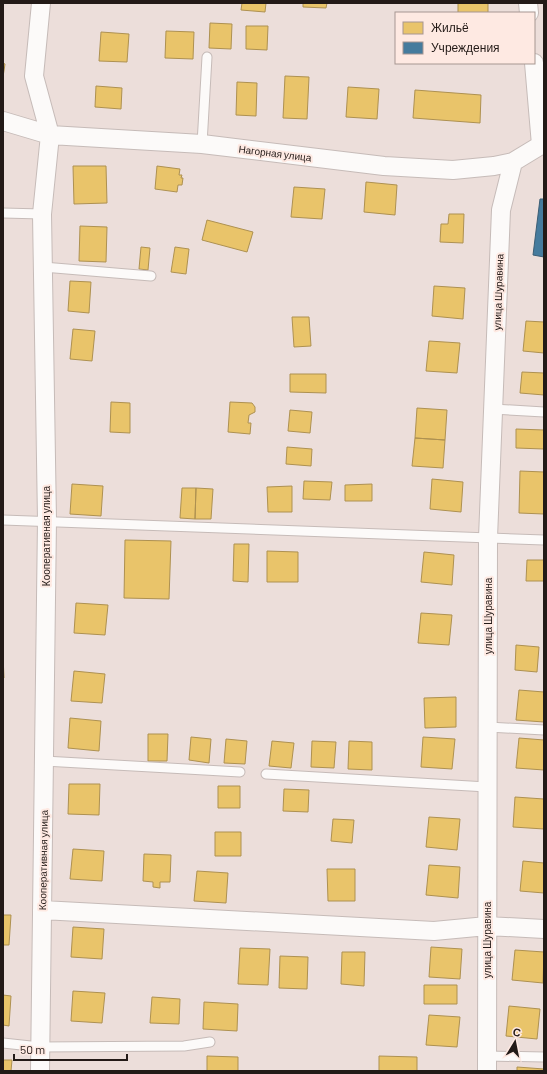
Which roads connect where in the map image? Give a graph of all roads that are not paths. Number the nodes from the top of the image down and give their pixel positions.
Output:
1 (41, 3) edge
2 (207, 57) dead end
3 (534, 64) edge
4 (3, 121) edge
5 (50, 135) junction
6 (202, 144) junction
7 (542, 145) edge
8 (513, 162) junction
9 (3, 213) edge
10 (42, 214) junction
11 (43, 267) junction
12 (151, 276) dead end
13 (493, 409) junction
14 (544, 412) edge
15 (3, 520) edge
16 (47, 520) junction
17 (488, 538) junction
18 (544, 540) edge
19 (488, 727) junction
20 (544, 730) edge
21 (44, 761) junction
22 (240, 772) dead end
23 (266, 774) dead end
24 (487, 787) junction
25 (42, 910) junction
26 (487, 926) junction
27 (544, 929) edge
28 (210, 1042) dead end
29 (3, 1044) edge
30 (40, 1047) junction
31 (544, 1057) edge
32 (487, 1064) edge
33 (40, 1071) edge

1 - 5 street, Кооперативная улица
2 - 6 lane
3 - 7 street
4 - 5 street, Нагорная улица
5 - 6 street, Нагорная улица
5 - 10 street, Кооперативная улица
6 - 8 street, Нагорная улица
7 - 8 street, Нагорная улица
8 - 13 street, улица Шуравина
9 - 10 lane
10 - 11 street, Кооперативная улица
11 - 12 lane
11 - 16 street, Кооперативная улица
13 - 14 lane
13 - 17 street, улица Шуравина
15 - 16 lane
16 - 17 lane
16 - 21 street, Кооперативная улица
17 - 18 lane
17 - 19 street, улица Шуравина
19 - 20 lane
19 - 24 street, улица Шуравина
21 - 22 lane
21 - 25 street, Кооперативная улица
23 - 24 lane
24 - 26 street, улица Шуравина
25 - 26 street
25 - 30 street, Кооперативная улица
26 - 27 street
26 - 32 street, улица Шуравина
28 - 30 lane
29 - 30 lane
30 - 33 street, Кооперативная улица
31 - 32 lane

